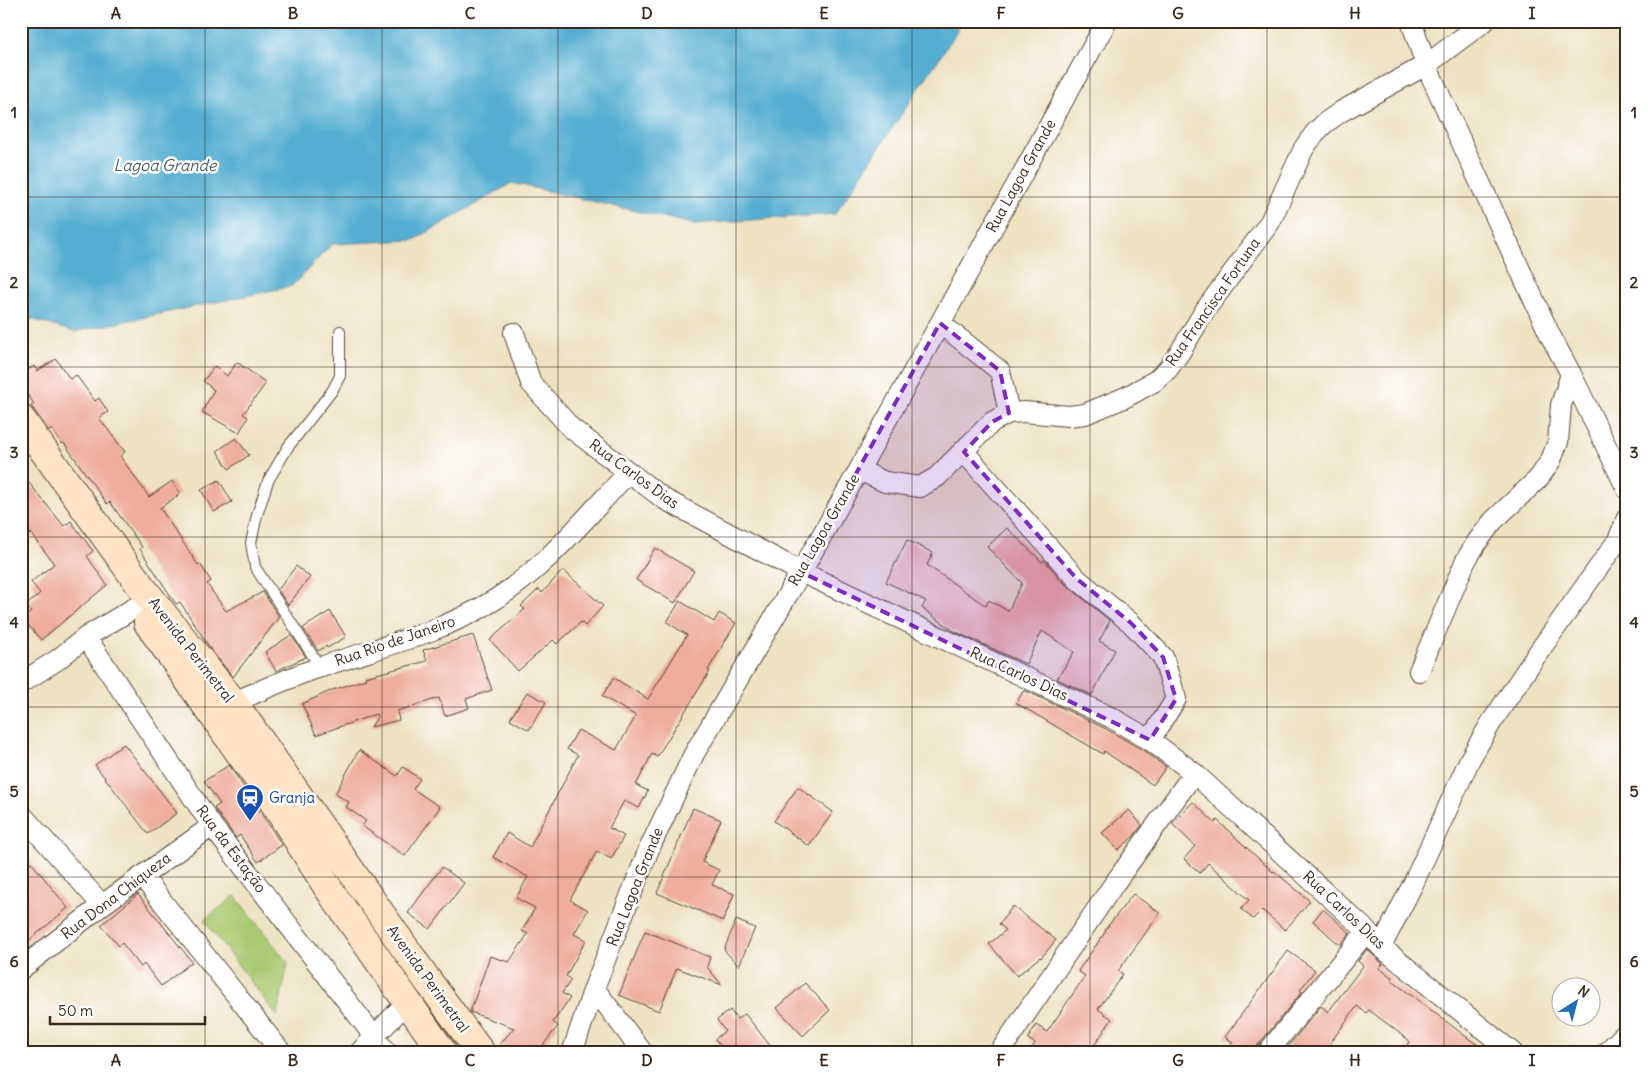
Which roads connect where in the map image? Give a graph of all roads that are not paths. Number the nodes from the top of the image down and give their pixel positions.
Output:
1 (1107, 21) edge
2 (1411, 21) edge
3 (1486, 21) edge
4 (1426, 65) junction
5 (940, 323) junction
6 (340, 331) dead end
7 (514, 333) dead end
8 (1571, 374) junction
9 (1010, 413) junction
10 (21, 418) edge
11 (964, 452) junction
12 (859, 470) junction
13 (628, 473) junction
14 (1627, 489) edge
15 (1627, 518) edge
16 (801, 572) junction
17 (138, 596) junction
18 (86, 637) junction
19 (320, 667) junction
20 (1419, 671) dead end
21 (21, 683) edge
22 (233, 702) junction
23 (1150, 740) junction
24 (1194, 773) junction
25 (278, 786) junction
26 (21, 814) edge
27 (212, 826) junction
28 (142, 876) junction
29 (102, 905) junction
30 (1367, 931) junction
31 (1381, 947) junction
32 (21, 969) edge
33 (594, 988) junction
34 (407, 1002) junction
35 (1627, 1032) edge
36 (381, 1045) edge
37 (282, 1053) edge
38 (359, 1053) edge
39 (443, 1053) edge
40 (481, 1053) edge
41 (572, 1053) edge
42 (643, 1053) edge
43 (999, 1053) edge
44 (1267, 1053) edge
45 (1513, 1053) edge
46 (1606, 1053) edge

1 - 5 street, Rua Lagoa Grande
2 - 4 street
3 - 4 street, Rua Francisca Fortuna
4 - 8 street
4 - 9 street, Rua Francisca Fortuna
5 - 9 street
5 - 12 street, Rua Lagoa Grande
6 - 19 lane
7 - 13 street, Rua Carlos Dias
8 - 14 street
8 - 20 street
9 - 11 street
10 - 17 street
11 - 12 street
11 - 23 street
12 - 16 street, Rua Lagoa Grande
13 - 16 street, Rua Carlos Dias
13 - 19 street, Rua Rio de Janeiro
15 - 31 street
16 - 23 street, Rua Carlos Dias
16 - 33 street, Rua Lagoa Grande
17 - 18 street
17 - 22 street, Avenida Perimetral
17 - 25 street, Avenida Perimetral
18 - 21 street
18 - 27 street, Rua da Estação
19 - 22 street, Rua Rio de Janeiro
22 - 25 street, Avenida Perimetral
23 - 24 street, Rua Carlos Dias
24 - 30 street, Rua Carlos Dias
24 - 43 street
25 - 34 street, Avenida Perimetral
25 - 40 street, Avenida Perimetral
26 - 29 street
27 - 28 street, Rua Dona Chiqueza
27 - 36 street, Rua da Estação
28 - 29 street, Rua Dona Chiqueza
28 - 37 street
29 - 32 street, Rua Dona Chiqueza
30 - 31 street, Rua Carlos Dias
30 - 44 street
31 - 45 street, Rua Carlos Dias
33 - 41 street, Rua Lagoa Grande
33 - 42 street
34 - 36 street
34 - 39 street, Avenida Perimetral
35 - 46 street
36 - 38 street

